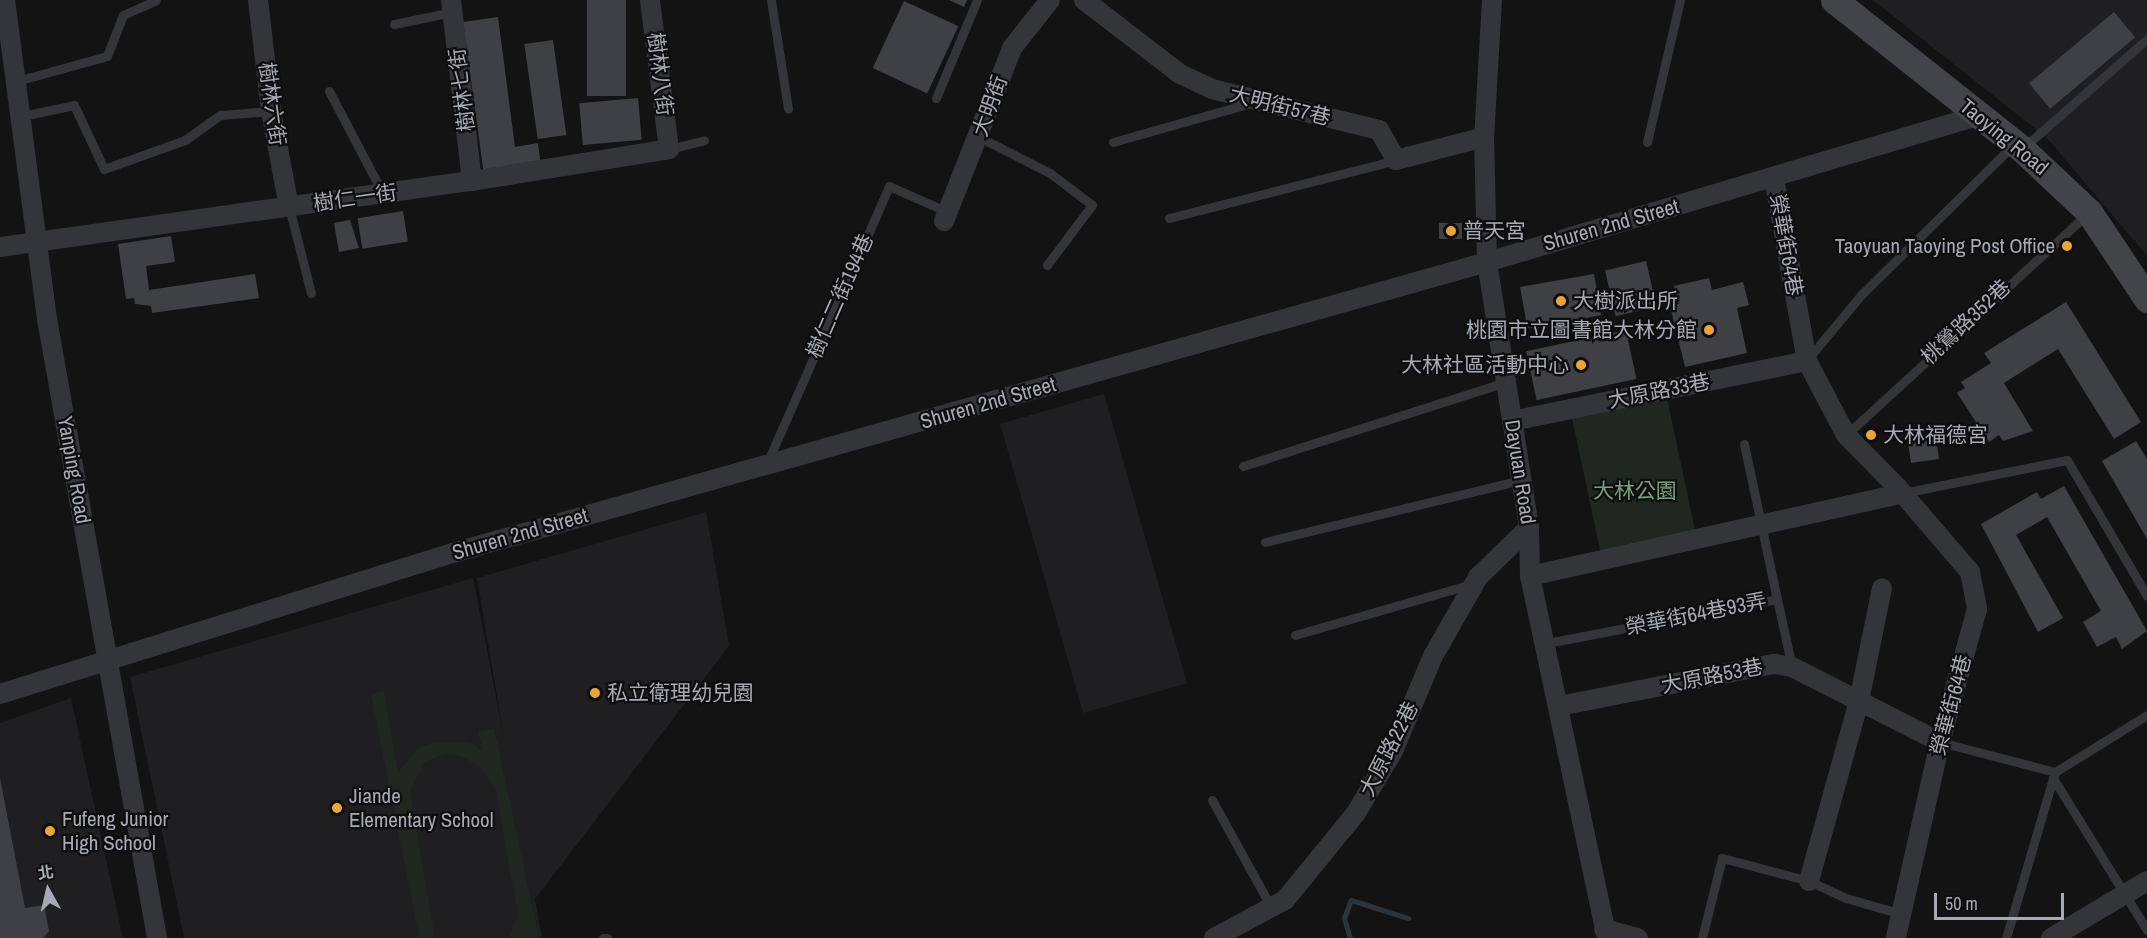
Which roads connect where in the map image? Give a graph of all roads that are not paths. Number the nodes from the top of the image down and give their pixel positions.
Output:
1 (5, 0) edge
2 (156, 0) edge
3 (258, 0) edge
4 (650, 0) edge
5 (771, 0) edge
6 (976, 0) edge
7 (1050, 0) edge
8 (1084, 0) edge
9 (1492, 0) edge
10 (1680, 0) edge
11 (1834, 0) edge
12 (452, 6) edge
13 (394, 24) dead end
14 (2147, 39) edge
15 (17, 81) junction
16 (329, 91) dead end
17 (936, 98) dead end
18 (1259, 101) junction
19 (788, 110) dead end
20 (271, 111) junction
21 (22, 116) junction
22 (1977, 116) junction
23 (979, 137) junction
24 (1484, 137) junction
25 (704, 140) dead end
26 (1113, 142) dead end
27 (1647, 142) dead end
28 (2019, 146) junction
29 (669, 149) junction
30 (1396, 160) junction
31 (1774, 178) junction
32 (472, 181) junction
33 (383, 194) junction
34 (289, 207) junction
35 (2089, 212) junction
36 (946, 217) joint
37 (1169, 218) dead end
38 (39, 242) junction
39 (0, 247) edge
40 (1487, 262) junction
41 (1047, 266) dead end
42 (311, 293) dead end
43 (2147, 299) edge
44 (1807, 361) junction
45 (1506, 382) junction
46 (1512, 421) junction
47 (1846, 435) junction
48 (1744, 444) dead end
49 (766, 465) junction
50 (1243, 466) dead end
51 (1522, 480) junction
52 (1904, 494) junction
53 (1764, 524) junction
54 (1529, 528) junction
55 (1265, 542) dead end
56 (1530, 576) junction
57 (1474, 584) junction
58 (1882, 588) dead end
59 (2147, 596) edge
60 (1777, 599) junction
61 (1295, 635) dead end
62 (1547, 643) junction
63 (107, 658) junction
64 (1792, 667) junction
65 (0, 694) edge
66 (1859, 701) junction
67 (1559, 706) junction
68 (2147, 715) edge
69 (1940, 742) junction
70 (2054, 775) junction
71 (1212, 800) dead end
72 (1809, 881) junction
73 (2147, 881) edge
74 (2125, 894) junction
75 (1271, 907) junction
76 (1901, 914) junction
77 (2147, 930) edge
78 (1605, 933) edge
79 (157, 938) edge
80 (1214, 938) edge
81 (1638, 938) edge
82 (1702, 938) edge
83 (1896, 938) edge
84 (2006, 938) edge
85 (2051, 938) edge

1 - 15 street, Yanping Road
2 - 15 lane
3 - 20 street, 樹林六街
4 - 29 street, 樹林八街
5 - 19 lane
6 - 17 lane
7 - 23 street, 大明街
8 - 18 street, 大明街57巷
9 - 24 street, Dayuan Road
10 - 27 lane
11 - 22 main road, Taoying Road
12 - 13 lane
12 - 32 street, 樹林七街
14 - 28 lane
15 - 21 street, Yanping Road
16 - 33 lane
18 - 26 lane
18 - 30 street, 大明街57巷
20 - 21 lane
20 - 34 street, 樹林六街
21 - 38 street, Yanping Road
22 - 28 main road, Taoying Road
22 - 31 street, Shuren 2nd Street
23 - 36 street, 大明街
23 - 41 lane
24 - 30 street
24 - 40 street, Dayuan Road
25 - 29 lane
28 - 35 main road, Taoying Road
28 - 44 lane
29 - 32 street, 樹仁一街
30 - 37 lane
31 - 40 street, Shuren 2nd Street
31 - 44 street, 榮華街64巷
32 - 33 street, 樹仁一街
33 - 34 street, 樹仁一街
34 - 38 street, 樹仁一街
34 - 42 lane
35 - 43 main road, Taoying Road
35 - 47 lane, 桃鶯路352巷
36 - 49 lane, 樹仁二街194巷
38 - 39 street, 樹仁一街
38 - 63 street, Yanping Road
40 - 45 street, Dayuan Road
40 - 49 street, Shuren 2nd Street
44 - 46 street, 大原路33巷
44 - 47 street, 榮華街64巷
45 - 46 street, Dayuan Road
45 - 50 lane
46 - 51 street, Dayuan Road
47 - 52 street, 榮華街64巷
48 - 53 lane
49 - 63 street, Shuren 2nd Street
51 - 54 street, Dayuan Road
51 - 55 lane
52 - 53 street
52 - 59 lane
52 - 69 street, 榮華街64巷
53 - 56 street
53 - 60 lane
54 - 56 street, Dayuan Road
54 - 57 street, 大原路22巷
56 - 62 street, Dayuan Road
57 - 61 lane
57 - 75 street, 大原路22巷
58 - 66 street
60 - 62 lane, 榮華街64巷93弄
60 - 64 lane, 榮華街64巷93弄
62 - 67 street, Dayuan Road
63 - 65 street, Shuren 2nd Street
63 - 79 street, Yanping Road
64 - 66 street, 大原路53巷
64 - 67 street, 大原路53巷
66 - 69 street, 大原路53巷
66 - 72 street
67 - 78 street, Dayuan Road
68 - 70 lane
69 - 70 lane
69 - 76 street, 榮華街64巷
70 - 74 lane
70 - 84 lane
71 - 75 lane
72 - 76 lane
72 - 82 lane
73 - 74 street
74 - 77 lane
74 - 85 street
75 - 80 street, 大原路22巷
76 - 83 street, 榮華街64巷
78 - 81 street

